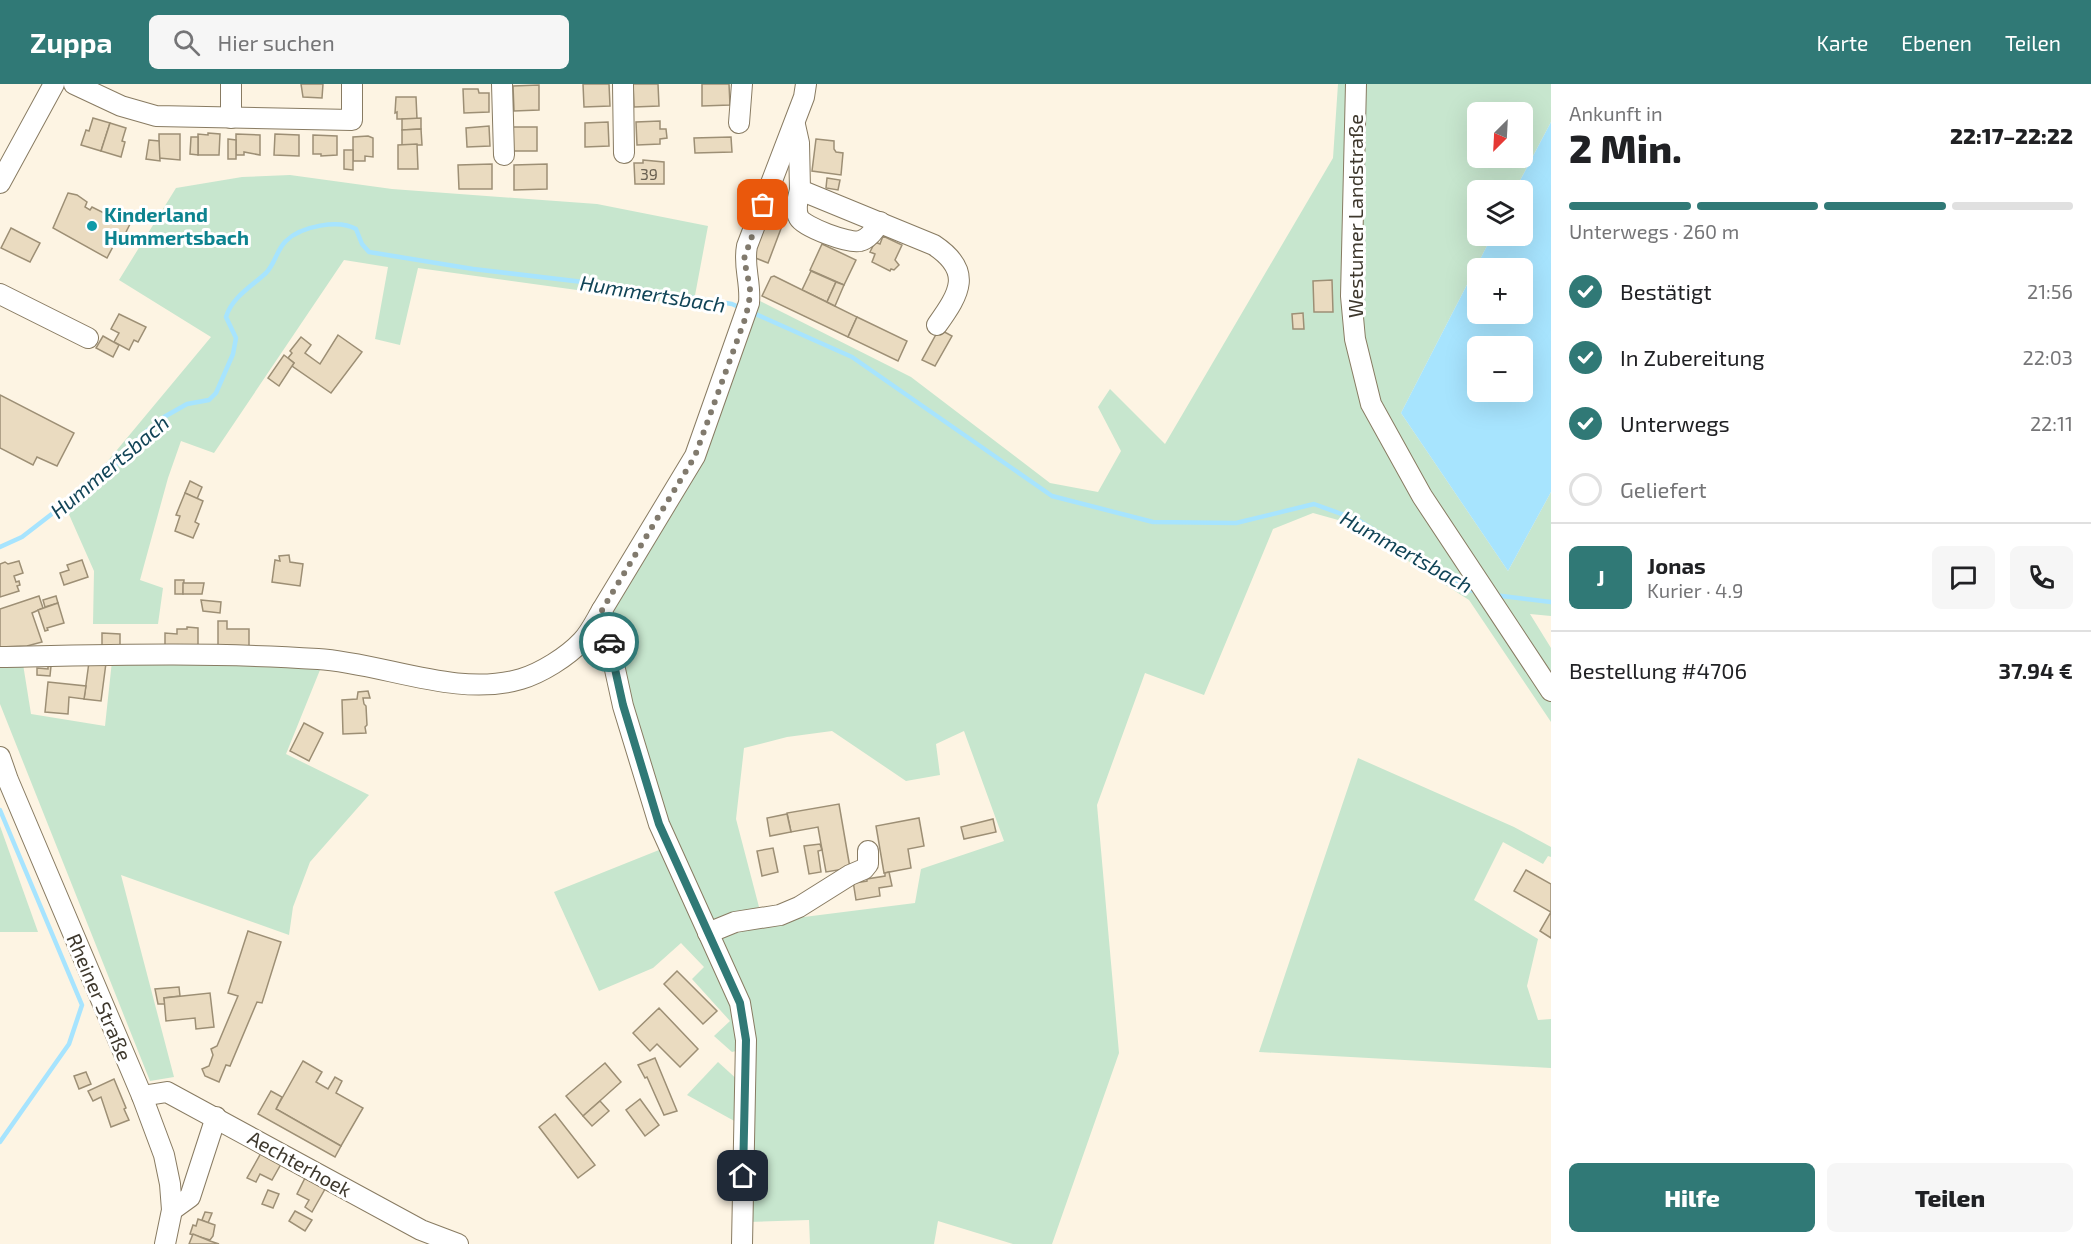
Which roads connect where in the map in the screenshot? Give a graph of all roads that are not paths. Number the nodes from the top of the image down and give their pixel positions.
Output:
1 (54, 84) edge
2 (74, 84) edge
3 (231, 84) edge
4 (352, 84) edge
5 (502, 84) edge
6 (623, 84) edge
7 (742, 84) edge
8 (806, 84) edge
9 (1356, 84) edge
10 (231, 118) junction
11 (795, 122) junction
12 (739, 123) dead end
13 (624, 153) dead end
14 (504, 155) dead end
15 (778, 164) junction
16 (800, 180) junction
17 (0, 183) edge
18 (880, 222) junction
19 (0, 294) edge
20 (937, 325) dead end
21 (88, 338) dead end
22 (602, 610) junction
23 (0, 657) edge
24 (1551, 691) edge
25 (0, 757) edge
26 (868, 851) dead end
27 (708, 933) junction
28 (142, 1096) junction
29 (216, 1117) junction
30 (172, 1210) junction
31 (165, 1244) edge
32 (458, 1244) edge
33 (742, 1244) edge

1 - 17 street
2 - 10 street
3 - 10 street
4 - 10 street
5 - 14 street
6 - 13 street
7 - 12 street
8 - 11 street
9 - 24 street, Westumer Landstraße
11 - 15 street
11 - 16 street
15 - 16 street
15 - 22 street
16 - 18 street
16 - 18 street
18 - 20 street
19 - 21 street
22 - 23 street
22 - 27 street
25 - 28 street, Rheiner Straße
26 - 27 street
27 - 33 street
28 - 29 street, Aechterhoek
28 - 30 street, Rheiner Straße
29 - 30 street
29 - 32 street, Aechterhoek
30 - 31 street, Rheiner Straße

